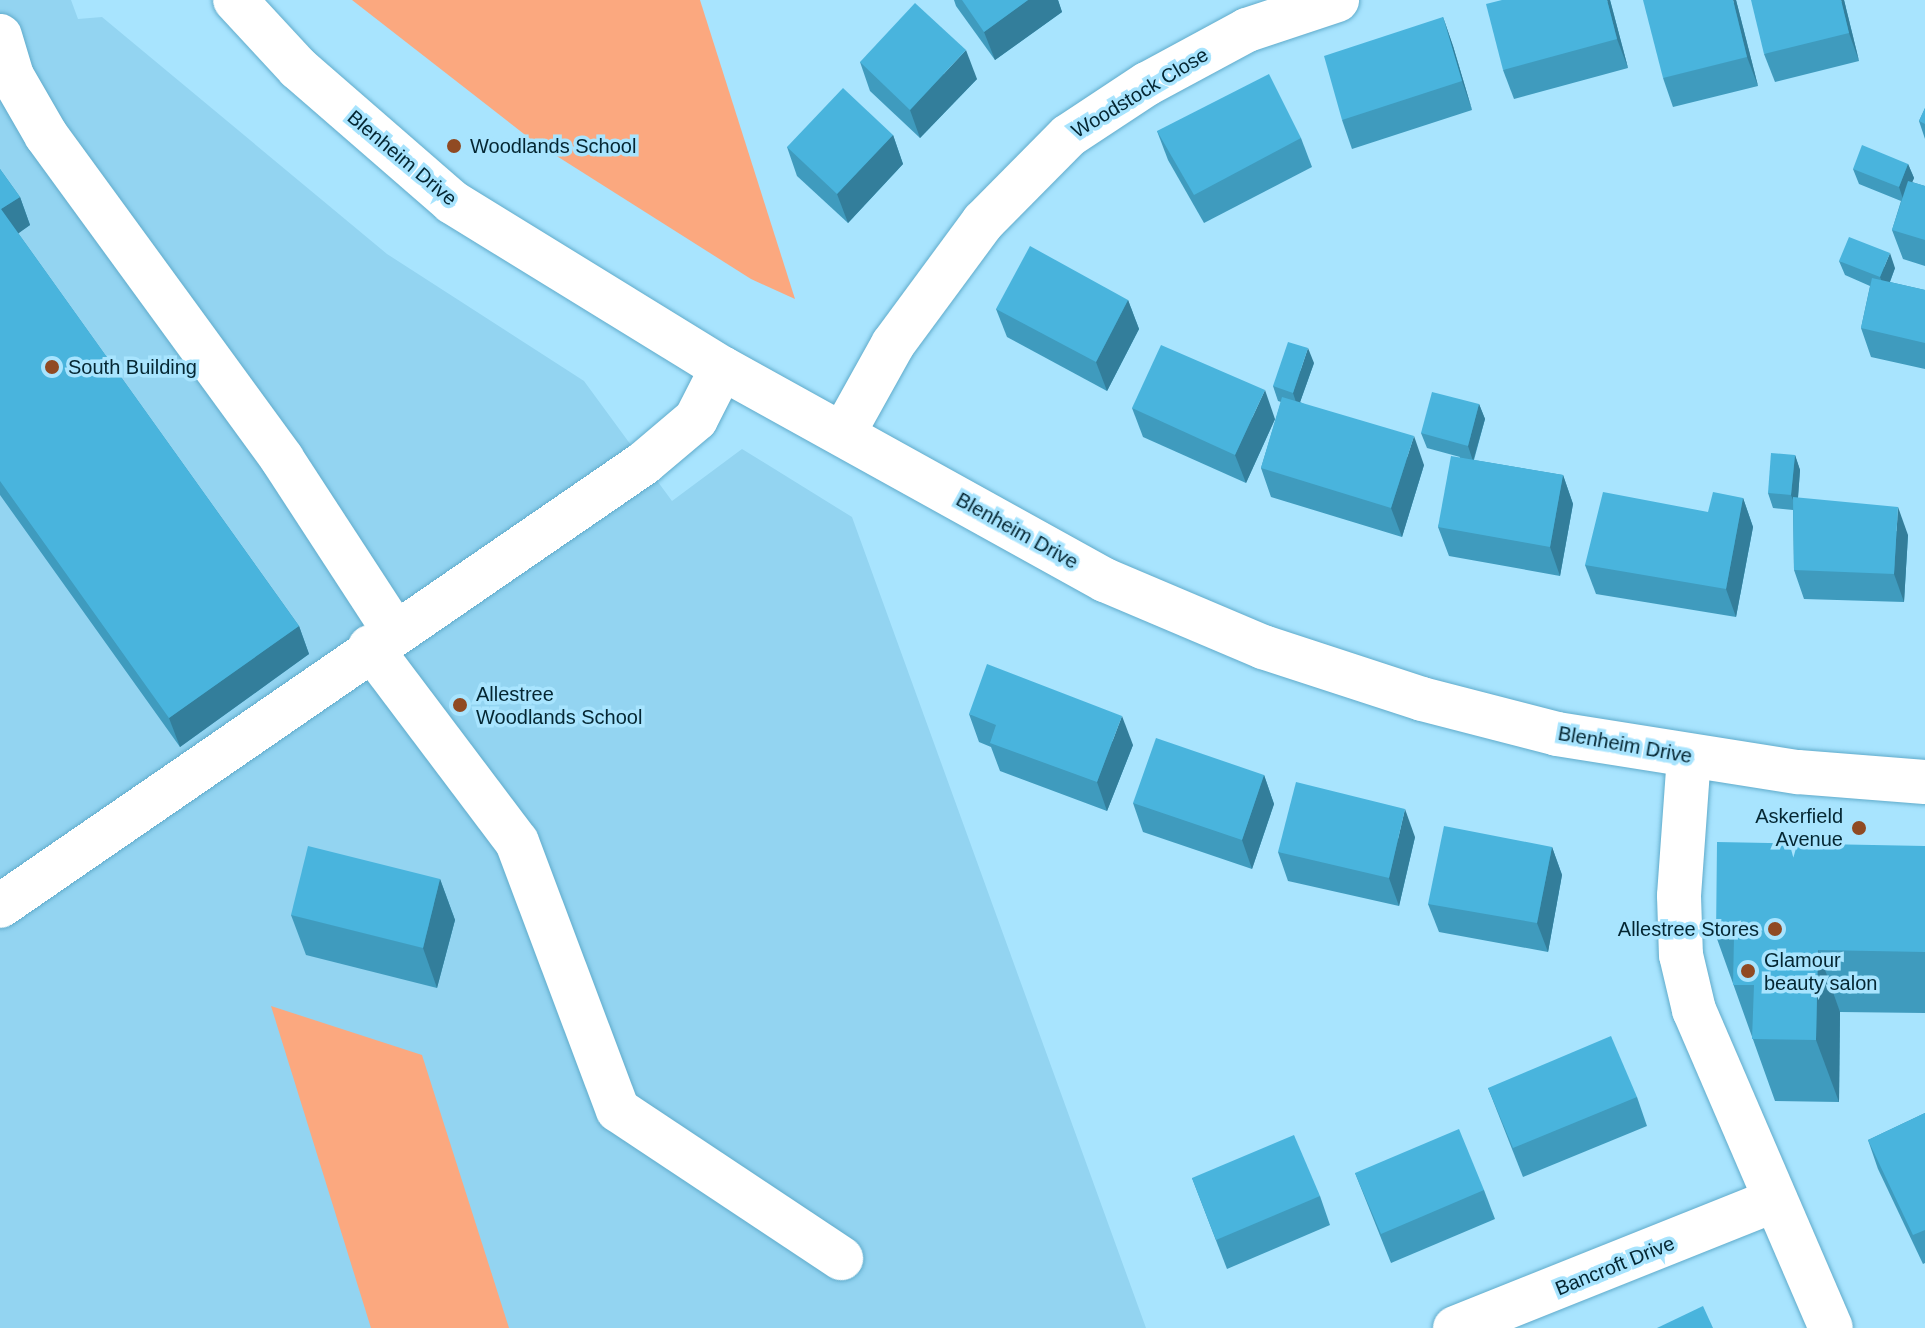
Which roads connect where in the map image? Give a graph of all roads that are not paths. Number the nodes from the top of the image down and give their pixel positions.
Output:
1 (235, 0) edge
2 (1337, 0) edge
3 (6, 56) edge
4 (722, 368) junction
5 (843, 434) junction
6 (382, 639) junction
7 (1689, 756) junction
8 (1925, 782) edge
9 (0, 906) edge
10 (1773, 1201) junction
11 (841, 1258) dead end
12 (1455, 1328) edge
13 (1831, 1328) edge

1 - 4 street, Blenheim Drive
2 - 5 street, Woodstock Close
3 - 6 street
4 - 5 street, Blenheim Drive
4 - 6 street
5 - 7 street, Blenheim Drive
6 - 9 street
6 - 11 street
7 - 8 street, Blenheim Drive
7 - 10 street
10 - 12 street, Bancroft Drive
10 - 13 street

